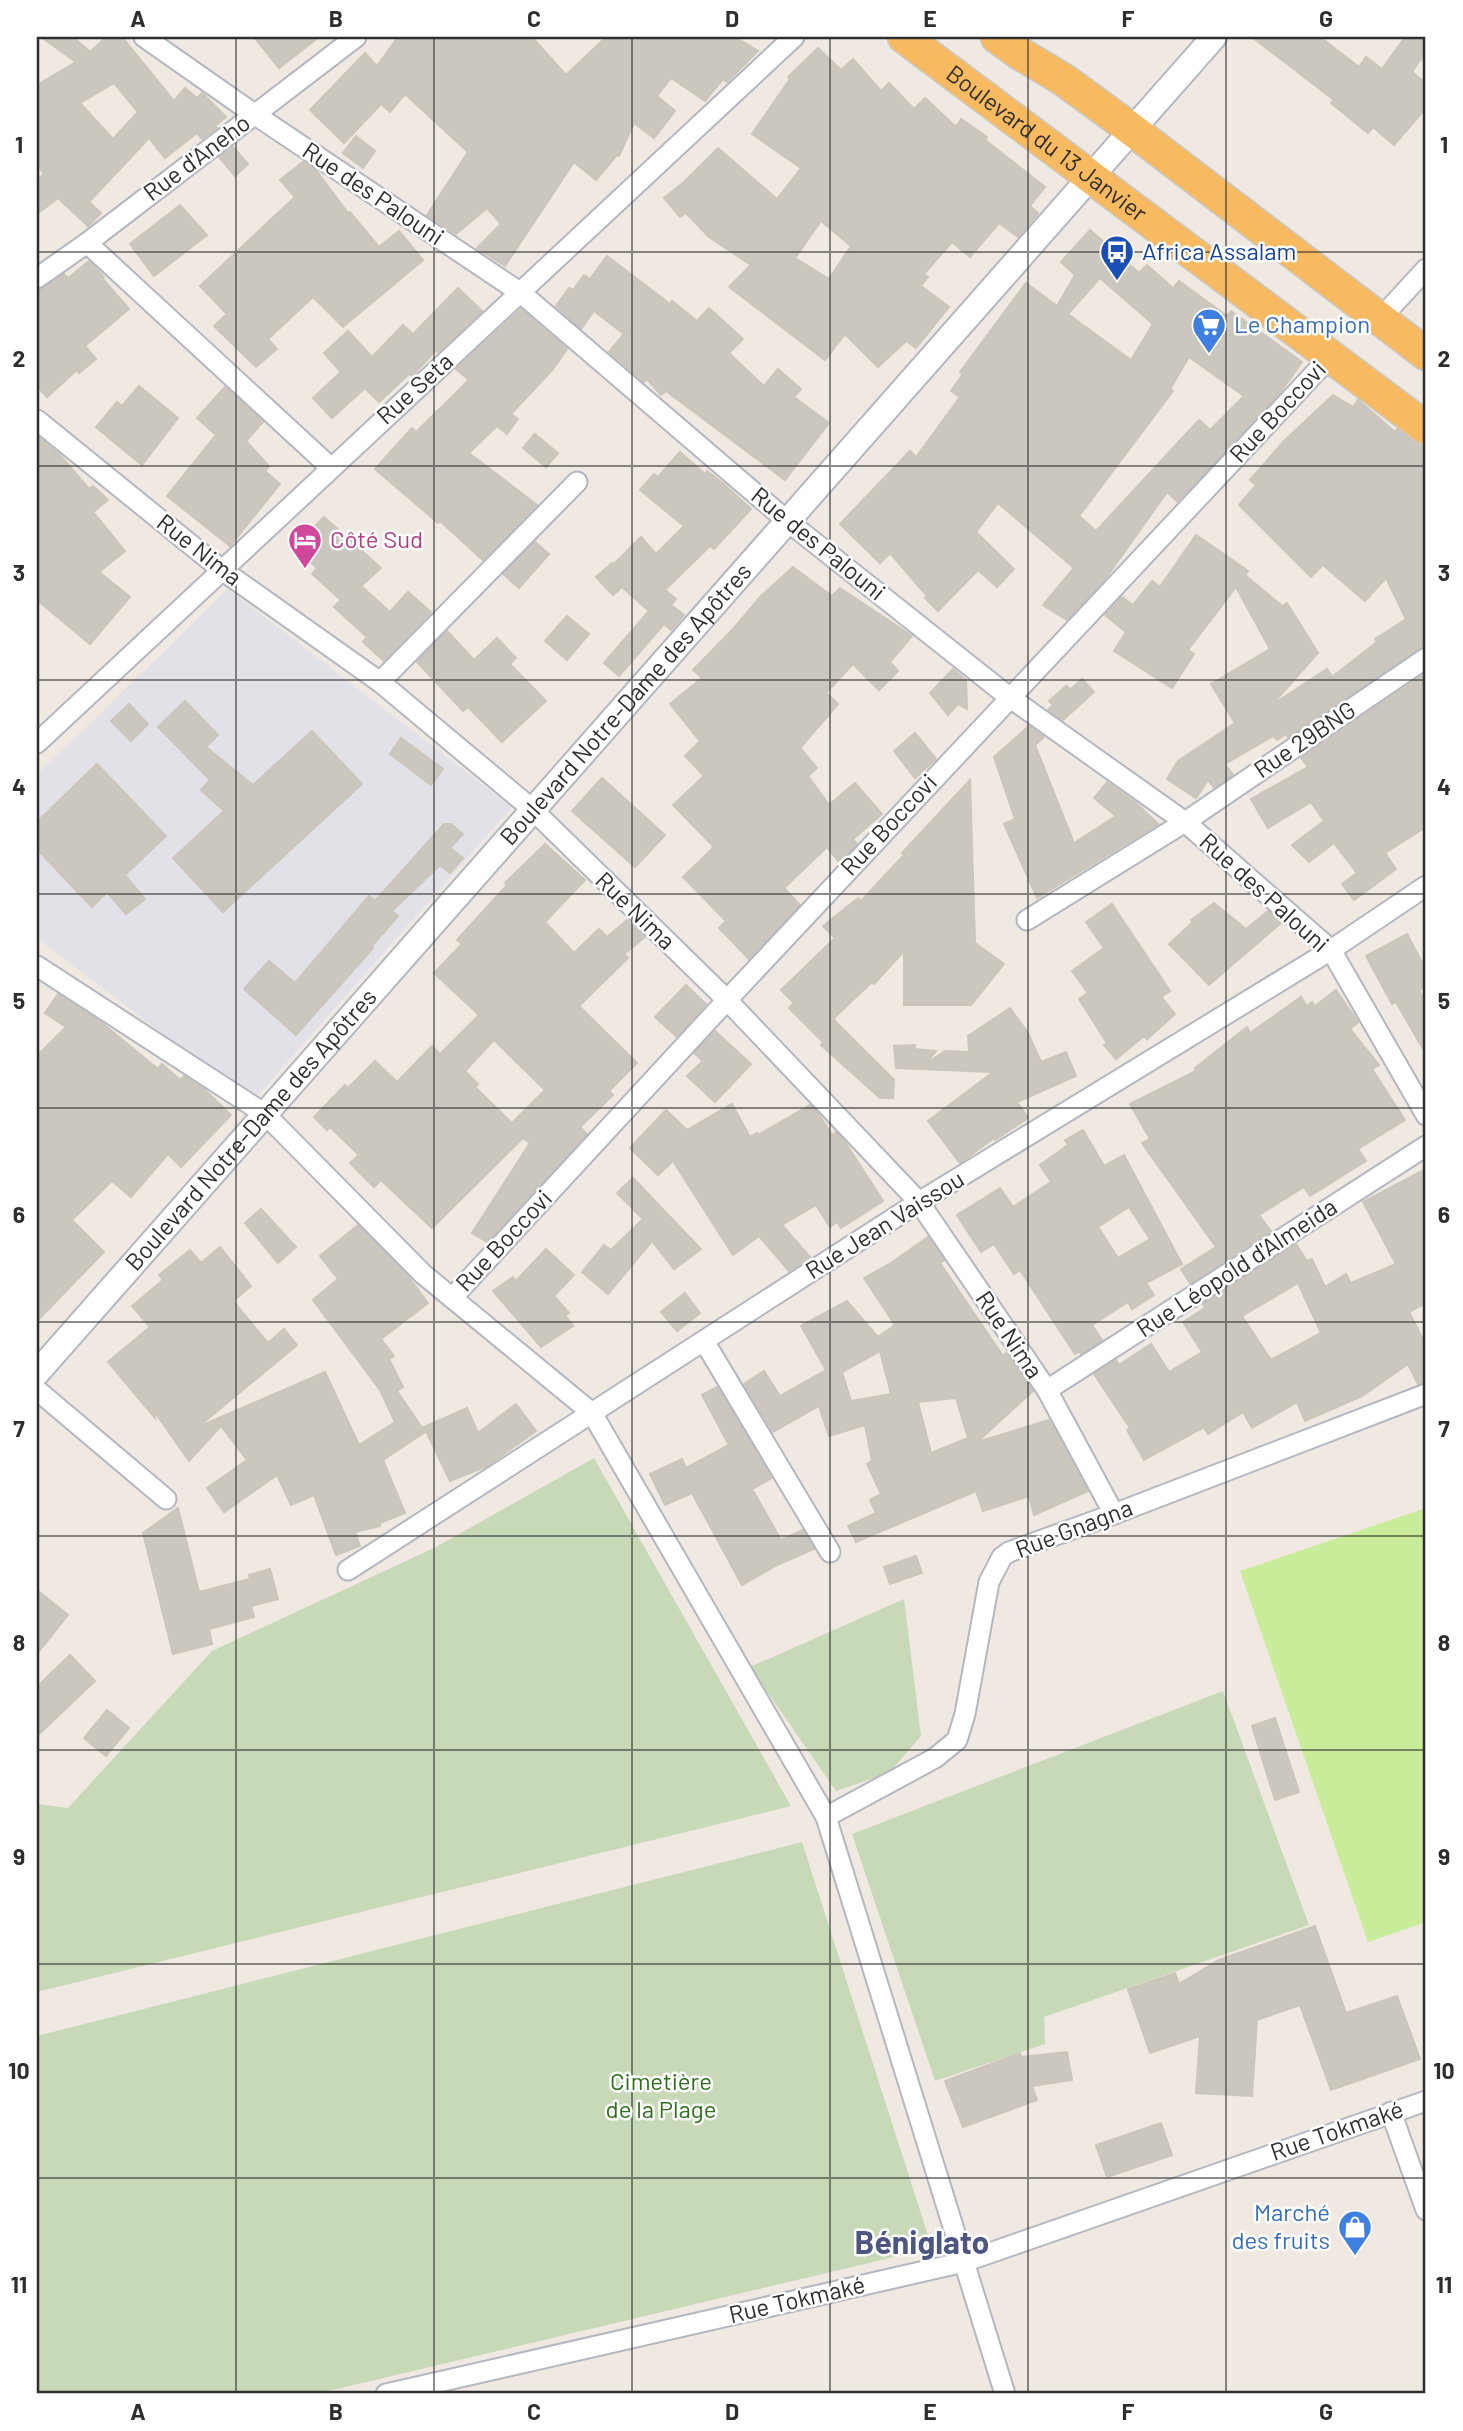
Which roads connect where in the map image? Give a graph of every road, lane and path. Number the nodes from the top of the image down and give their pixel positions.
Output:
1 (144, 37) edge
2 (356, 37) edge
3 (794, 37) edge
4 (904, 37) edge
5 (997, 37) edge
6 (1214, 37) edge
7 (254, 114) junction
8 (1131, 129) junction
9 (1090, 176) junction
10 (87, 243) junction
11 (1426, 269) edge
12 (37, 278) edge
13 (521, 293) junction
14 (1380, 319) junction
15 (1426, 354) edge
16 (1331, 356) junction
17 (37, 420) edge
18 (1426, 428) edge
19 (330, 467) junction
20 (577, 482) dead end
21 (786, 520) junction
22 (222, 570) junction
23 (1426, 658) edge
24 (380, 682) junction
25 (1009, 696) junction
26 (37, 743) edge
27 (532, 810) junction
28 (1185, 822) junction
29 (1426, 886) edge
30 (1027, 920) dead end
31 (1331, 950) junction
32 (41, 976) edge
33 (727, 1000) junction
34 (265, 1114) junction
35 (1426, 1115) edge
36 (1426, 1146) edge
37 (919, 1202) junction
38 (452, 1298) junction
39 (704, 1341) junction
40 (37, 1373) edge
41 (1047, 1390) junction
42 (37, 1391) edge
43 (1426, 1394) edge
44 (592, 1413) junction
45 (166, 1499) dead end
46 (1114, 1514) junction
47 (830, 1552) dead end
48 (348, 1570) dead end
49 (826, 1816) junction
50 (1426, 2101) edge
51 (1391, 2112) junction
52 (1426, 2210) edge
53 (964, 2262) junction
54 (392, 2393) edge
55 (1005, 2394) edge

1 - 7 street, Rue des Palouni
2 - 7 street, Rue d'Aneho
3 - 13 street, Rue Seta
4 - 9 highway, Boulevard du 13 Janvier
5 - 8 highway
6 - 8 street, Boulevard Notre-Dame des Apôtres
7 - 10 street, Rue d'Aneho
7 - 13 street, Rue des Palouni
8 - 9 street, Boulevard Notre-Dame des Apôtres
8 - 14 highway
9 - 16 highway, Boulevard du 13 Janvier
9 - 21 street, Boulevard Notre-Dame des Apôtres
10 - 12 street, Rue d'Aneho
10 - 19 street
11 - 14 street
13 - 19 street, Rue Seta
13 - 21 street, Rue des Palouni
14 - 15 highway
16 - 18 highway, Boulevard du 13 Janvier
16 - 25 street, Rue Boccovi
17 - 22 street, Rue Nima
19 - 22 street, Rue Seta
20 - 24 street
21 - 25 street, Rue des Palouni
21 - 27 street, Boulevard Notre-Dame des Apôtres
22 - 24 street, Rue Nima
22 - 26 street, Rue Seta
23 - 28 street, Rue 29BNG
24 - 27 street, Rue Nima
25 - 28 street, Rue des Palouni
25 - 33 street, Rue Boccovi
27 - 33 street, Rue Nima
27 - 34 street, Boulevard Notre-Dame des Apôtres
28 - 30 street, Rue 29BNG
28 - 31 street, Rue des Palouni
29 - 31 street, Rue Jean Vaissou
31 - 35 street, Rue des Palouni
31 - 37 street, Rue Jean Vaissou
32 - 34 street
33 - 37 street, Rue Nima
33 - 38 street, Rue Boccovi
34 - 38 street
34 - 40 street, Boulevard Notre-Dame des Apôtres
36 - 41 street, Rue Léopold d'Almeida
37 - 39 street, Rue Jean Vaissou
37 - 41 street, Rue Nima
38 - 44 street
39 - 44 street, Rue Jean Vaissou
39 - 47 street
41 - 46 street, Rue Nima
42 - 45 street
43 - 46 street, Rue Gnagna
44 - 48 street, Rue Jean Vaissou
44 - 49 street
46 - 49 street, Rue Gnagna
49 - 53 street
50 - 51 street, Rue Tokmaké
51 - 52 street
51 - 53 street, Rue Tokmaké
53 - 54 street, Rue Tokmaké
53 - 55 street

